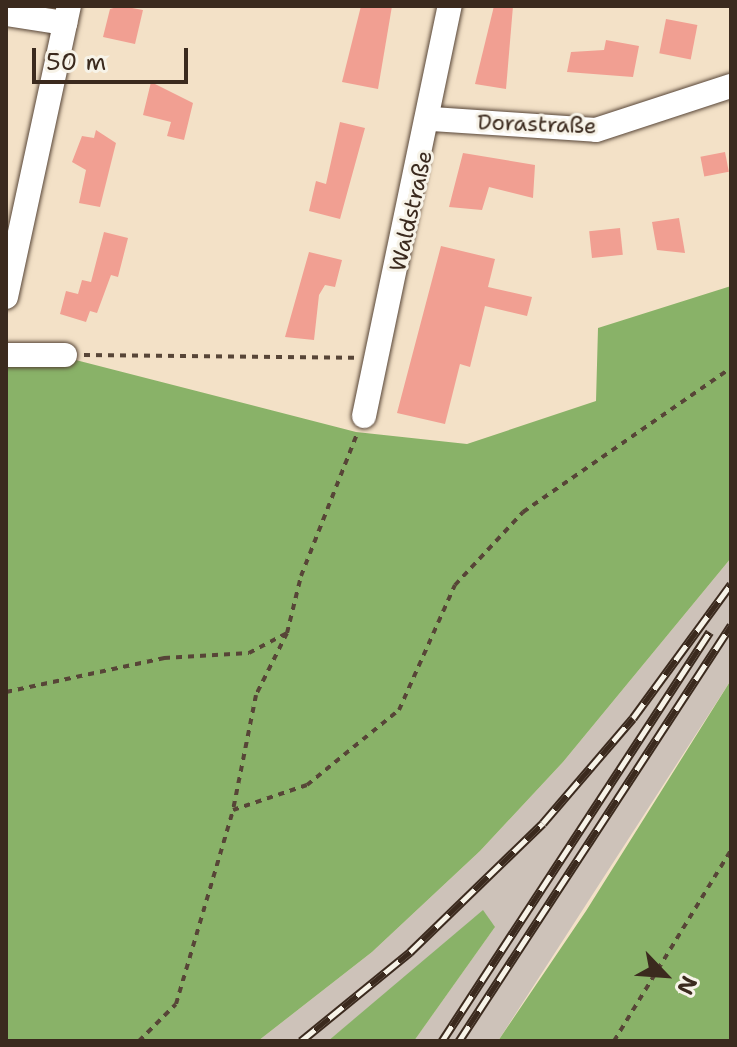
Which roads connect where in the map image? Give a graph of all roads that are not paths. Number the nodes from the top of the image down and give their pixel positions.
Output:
1 (450, 6) edge
2 (6, 14) edge
3 (67, 15) edge
4 (731, 86) edge
5 (432, 119) junction
6 (6, 297) edge
7 (6, 355) edge
8 (65, 355) road end
9 (364, 416) road end

1 - 5 street, Waldstraße
2 - 3 street
3 - 6 street
4 - 5 street, Dorastraße
5 - 9 street, Waldstraße
7 - 8 street

